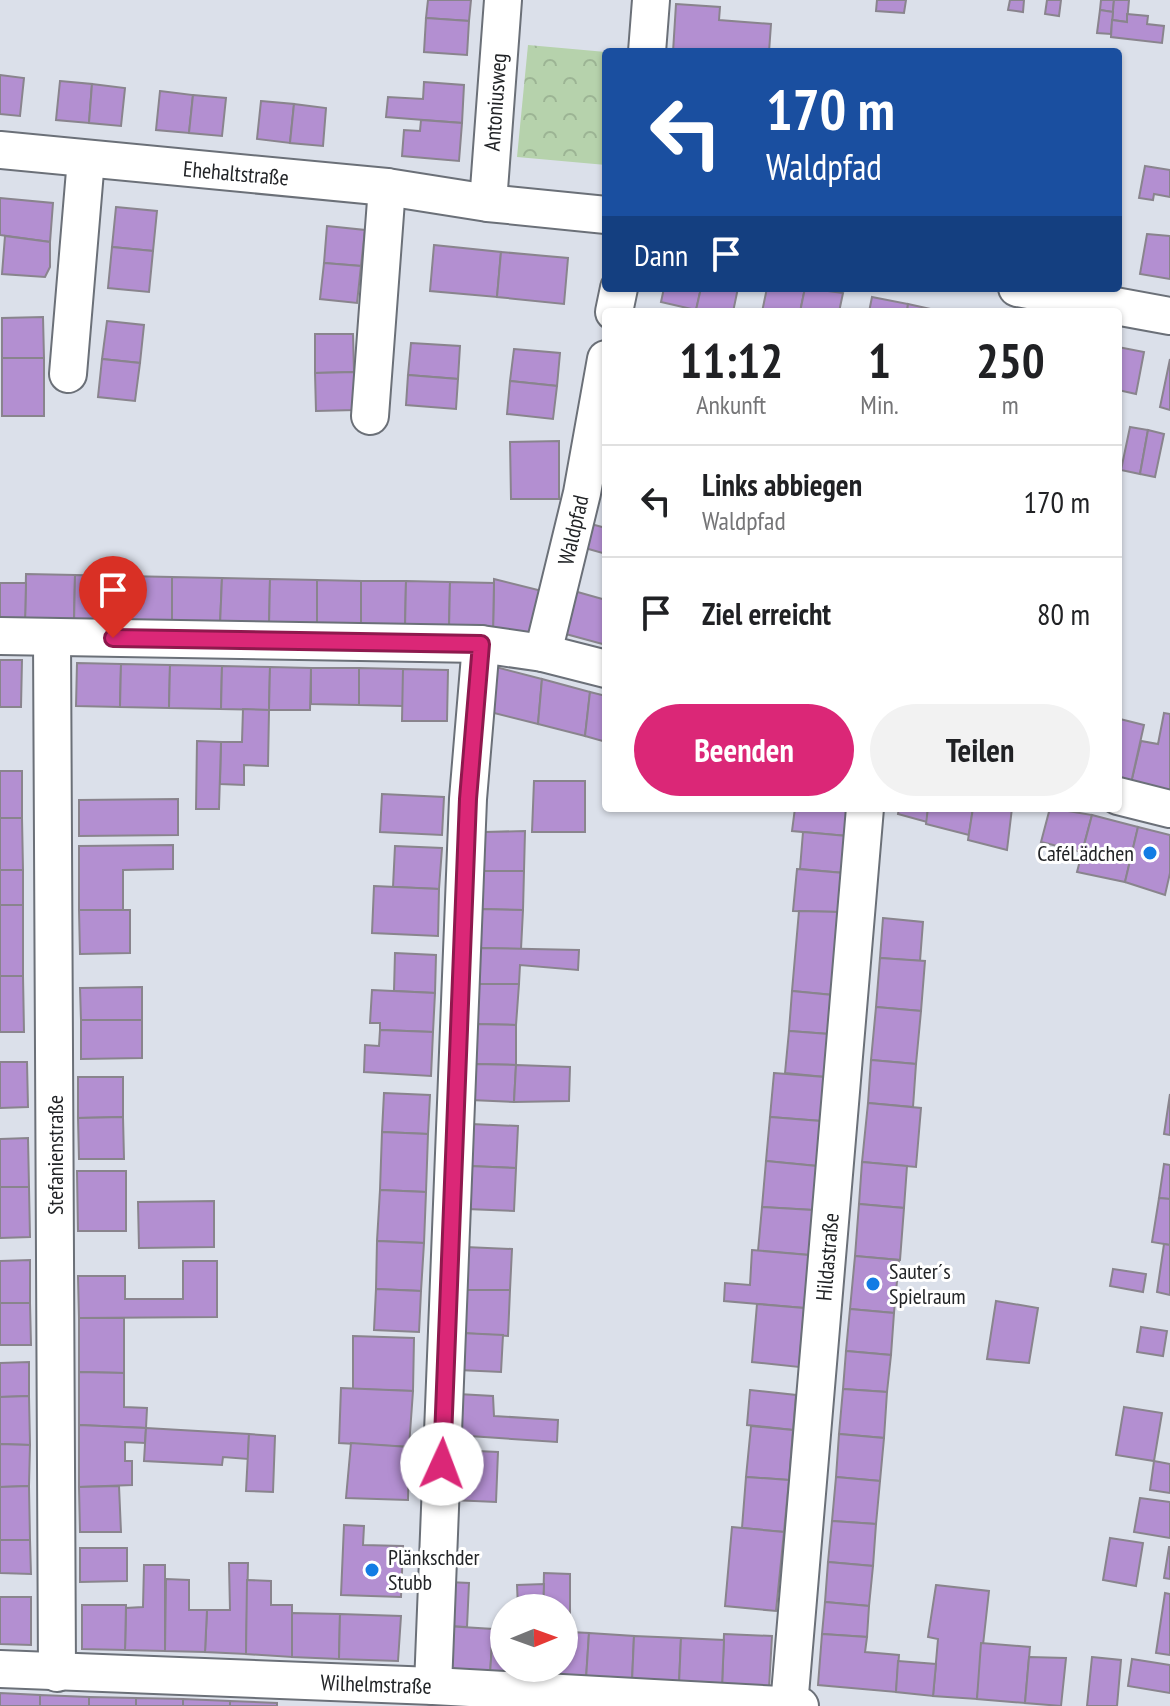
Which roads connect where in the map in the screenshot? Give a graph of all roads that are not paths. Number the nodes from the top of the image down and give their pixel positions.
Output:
1 (503, 0) edge
2 (651, 0) edge
3 (647, 48) edge
4 (0, 150) edge
5 (86, 159) junction
6 (387, 187) junction
7 (488, 203) junction
8 (602, 215) edge
9 (1039, 292) edge
10 (1170, 316) edge
11 (68, 374) dead end
12 (602, 381) edge
13 (370, 416) dead end
14 (0, 636) edge
15 (52, 637) junction
16 (481, 644) junction
17 (543, 653) junction
18 (602, 668) edge
19 (1122, 797) edge
20 (1170, 809) edge
21 (865, 812) edge
22 (0, 1669) edge
23 (57, 1673) junction
24 (433, 1686) junction
25 (789, 1706) edge
26 (800, 1706) edge

1 - 7 street, Antoniusweg
2 - 3 street
4 - 5 street, Ehehaltstraße
5 - 6 street, Ehehaltstraße
5 - 11 street
6 - 7 street, Ehehaltstraße
6 - 13 street
7 - 8 street, Ehehaltstraße
9 - 10 street
12 - 17 street, Waldpfad
14 - 15 street
15 - 16 street
15 - 23 street, Stefanienstraße
16 - 17 street
16 - 24 street
17 - 18 street
19 - 20 street
21 - 25 street, Hildastraße
22 - 23 street, Wilhelmstraße
23 - 24 street, Wilhelmstraße
24 - 25 street, Wilhelmstraße
25 - 26 street, Wilhelmstraße

